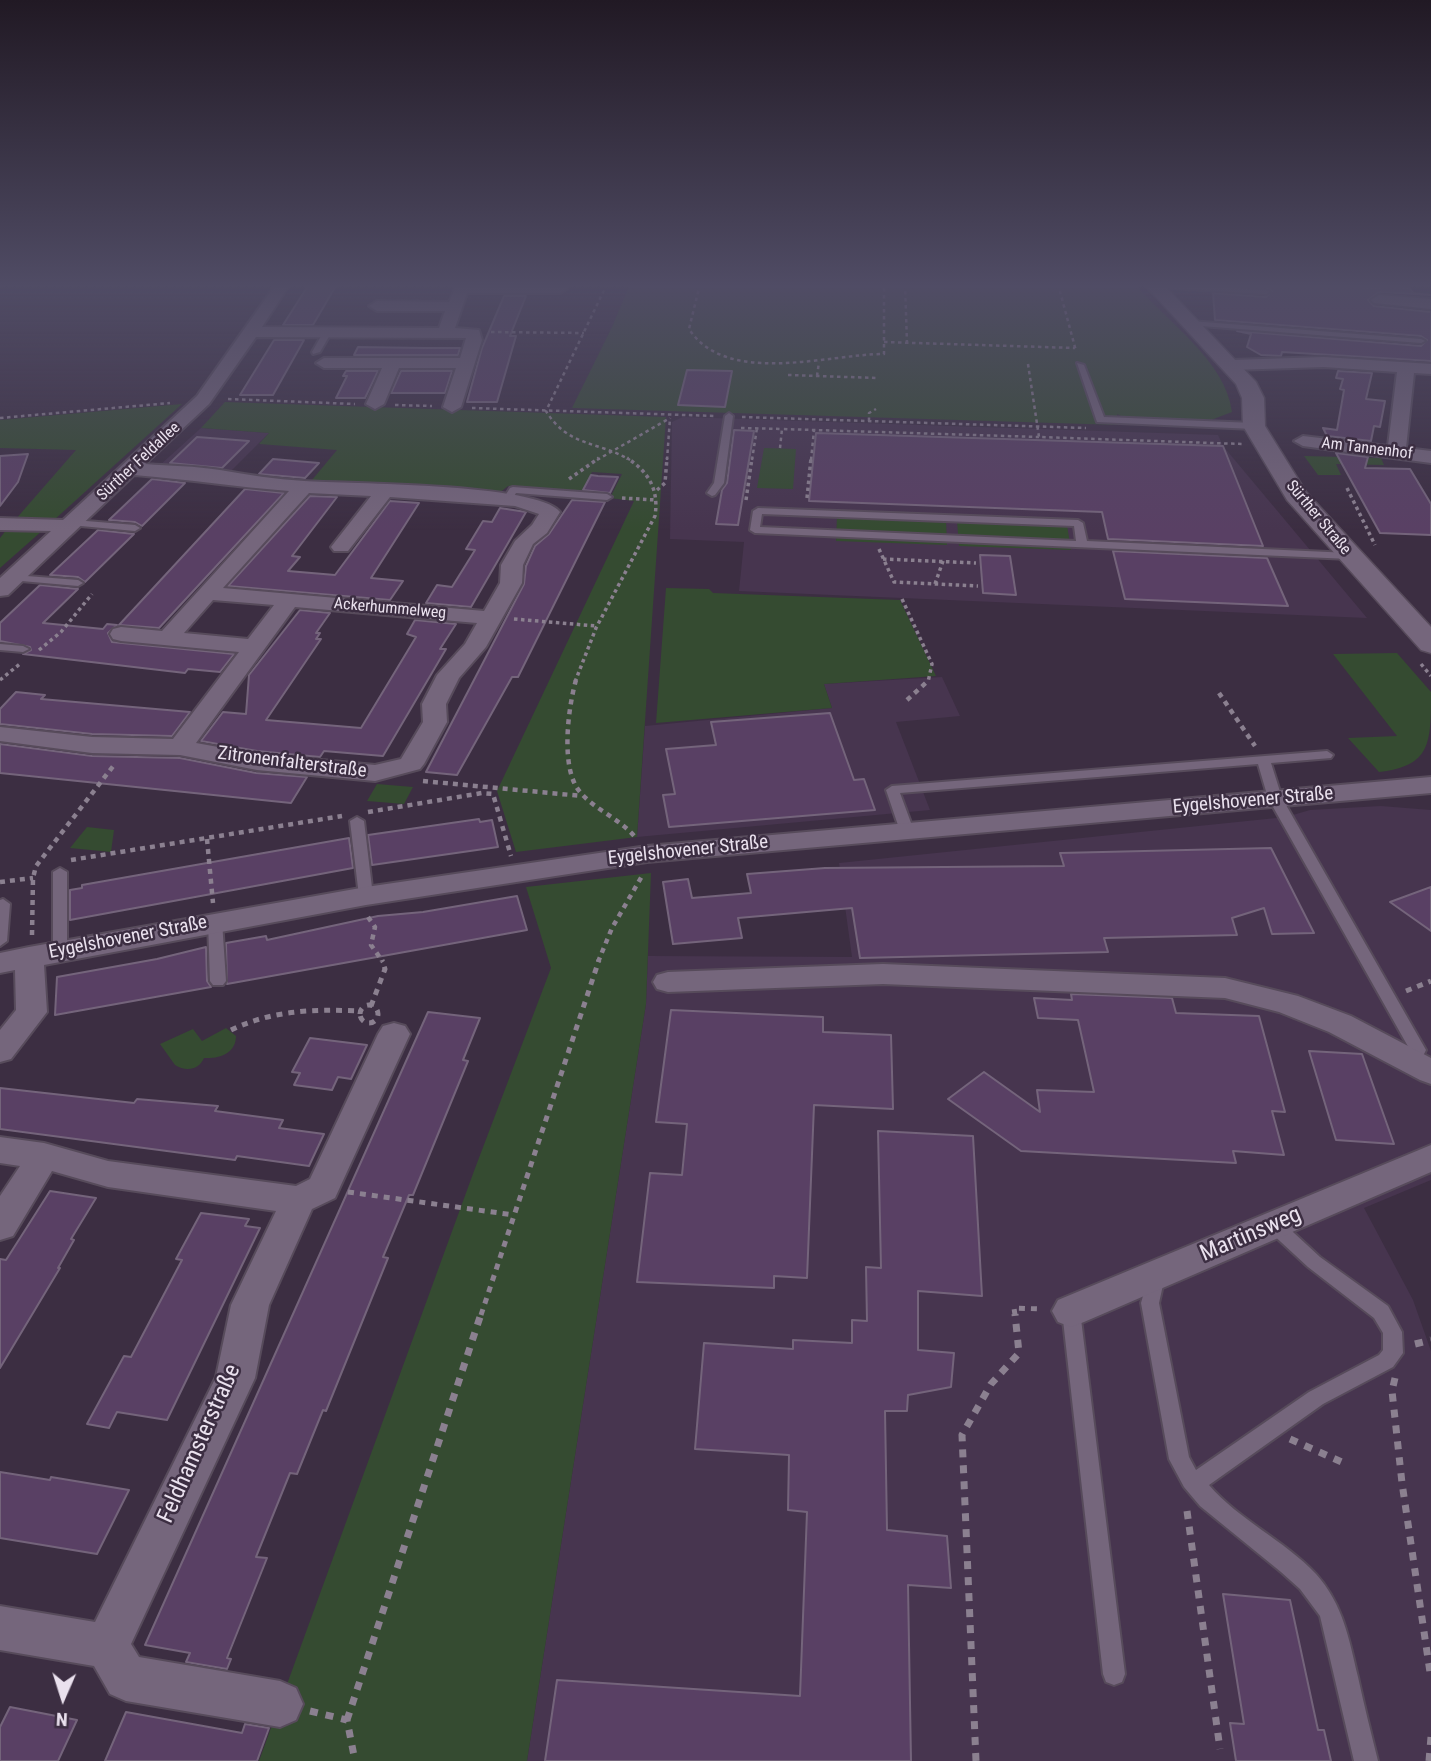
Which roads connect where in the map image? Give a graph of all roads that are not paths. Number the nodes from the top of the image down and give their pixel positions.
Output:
1 (227, 366) edge
2 (370, 366) edge
3 (464, 366) edge
4 (1080, 366) edge
5 (1233, 366) edge
6 (1393, 366) edge
7 (1406, 367) junction
8 (1431, 369) edge
9 (391, 370) junction
10 (463, 370) junction
11 (375, 404) road end
12 (452, 407) road end
13 (729, 416) road end
14 (1252, 436) junction
15 (1303, 440) dead end
16 (1396, 452) junction
17 (1431, 457) edge
18 (132, 470) junction
19 (304, 486) junction
20 (386, 489) junction
21 (564, 494) junction
22 (712, 494) dead end
23 (607, 497) road end
24 (507, 501) junction
25 (550, 512) junction
26 (0, 524) edge
27 (72, 524) junction
28 (135, 528) dead end
29 (1082, 543) junction
30 (341, 547) dead end
31 (1350, 556) junction
32 (7, 584) edge
33 (81, 586) road end
34 (208, 593) junction
35 (289, 600) junction
36 (492, 617) junction
37 (121, 635) dead end
38 (167, 639) junction
39 (1431, 643) edge
40 (0, 647) edge
41 (256, 647) junction
42 (27, 654) road end
43 (0, 734) edge
44 (180, 747) junction
45 (1327, 755) dead end
46 (1264, 762) junction
47 (1431, 785) edge
48 (1382, 790) junction
49 (1431, 790) edge
50 (1275, 799) junction
51 (353, 817) road end
52 (907, 831) junction
53 (57, 866) road end
54 (366, 896) junction
55 (3, 904) dead end
56 (215, 921) junction
57 (0, 941) edge
58 (60, 951) junction
59 (15, 960) edge
60 (218, 981) dead end
61 (668, 982) dead end
62 (394, 1034) dead end
63 (0, 1051) edge
64 (1422, 1066) edge
65 (0, 1150) edge
66 (44, 1156) junction
67 (1431, 1158) edge
68 (311, 1194) junction
69 (1274, 1225) junction
70 (0, 1226) edge
71 (1156, 1275) junction
72 (1071, 1311) joint
73 (1194, 1483) junction
74 (0, 1628) edge
75 (107, 1646) junction
76 (1114, 1674) dead end
77 (280, 1704) road end
78 (1366, 1761) edge

1 - 18 street, Sürther Feldallee
2 - 9 street
3 - 10 street
4 - 14 lane
5 - 14 street, Sürther Straße
6 - 7 street
7 - 8 street
7 - 16 street
9 - 10 street
9 - 11 street
10 - 12 street
13 - 22 lane
14 - 31 street, Sürther Straße
15 - 16 street, Am Tannenhof
16 - 17 street, Am Tannenhof
18 - 19 street
18 - 27 street, Sürther Feldallee
19 - 20 street
19 - 34 street
20 - 24 street
20 - 30 street
21 - 23 lane
21 - 24 lane
21 - 25 lane
24 - 25 street
25 - 36 street, Zitronenfalterstraße
26 - 27 street
27 - 28 lane
27 - 32 street, Sürther Feldallee
29 - 29 lane
29 - 31 lane
31 - 39 street, Sürther Straße
32 - 33 lane
34 - 35 street, Ackerhummelweg
34 - 38 street
35 - 36 street, Ackerhummelweg
35 - 41 street
36 - 44 street, Zitronenfalterstraße
37 - 38 street
38 - 41 street
40 - 42 lane
41 - 44 street
43 - 44 street, Zitronenfalterstraße
45 - 46 lane
46 - 50 lane
46 - 52 lane
47 - 48 street, Eygelshovener Straße
48 - 49 street, Eygelshovener Straße
48 - 50 street, Eygelshovener Straße
50 - 52 street, Eygelshovener Straße
50 - 64 lane
51 - 54 lane
52 - 54 street, Eygelshovener Straße
53 - 58 lane
54 - 56 street, Eygelshovener Straße
55 - 57 lane
56 - 58 street, Eygelshovener Straße
56 - 60 lane
58 - 59 street, Eygelshovener Straße
59 - 63 street
61 - 64 street
62 - 68 street, Feldhamsterstraße
65 - 66 street
66 - 68 street
66 - 70 street
67 - 69 street, Martinsweg
68 - 75 street, Feldhamsterstraße
69 - 71 street, Martinsweg
69 - 73 lane
71 - 72 street, Martinsweg
71 - 73 lane
72 - 76 lane
73 - 78 lane
74 - 75 street
75 - 77 street

